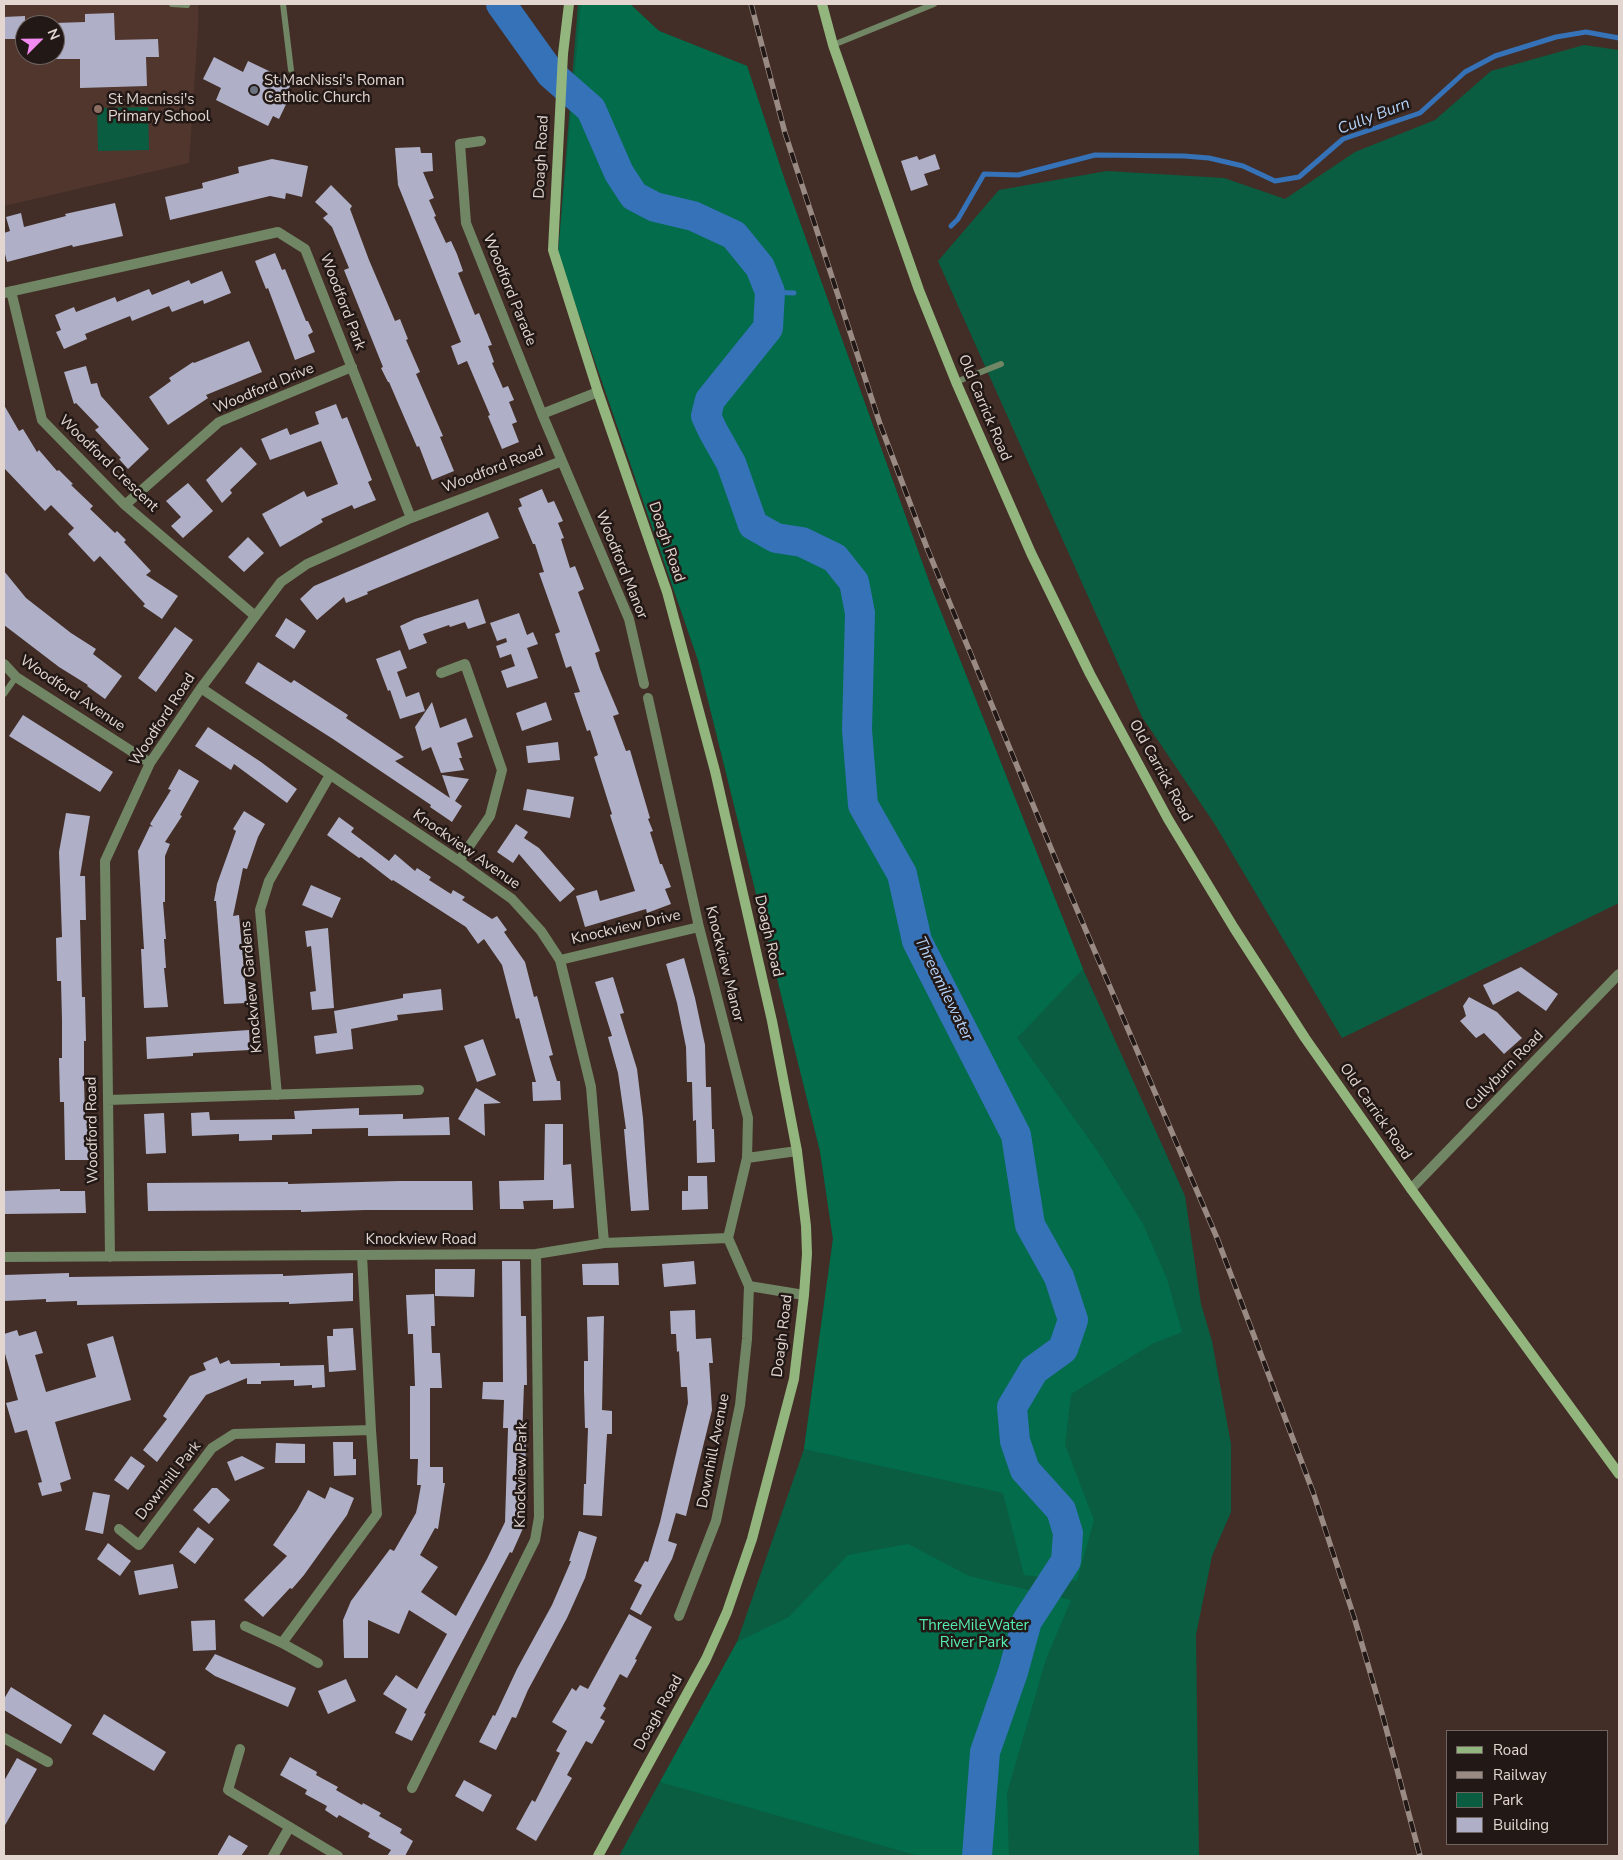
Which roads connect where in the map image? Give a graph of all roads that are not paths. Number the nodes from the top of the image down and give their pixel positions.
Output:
1 (172, 4) edge
2 (187, 4) edge
3 (283, 4) edge
4 (569, 4) edge
5 (822, 4) edge
6 (934, 4) edge
7 (833, 45) junction
8 (291, 70) dead end
9 (481, 141) dead end
10 (7, 292) edge
11 (1001, 364) dead end
12 (352, 367) junction
13 (956, 382) junction
14 (598, 392) junction
15 (542, 414) junction
16 (562, 461) junction
17 (125, 505) junction
18 (411, 518) junction
19 (254, 615) junction
20 (4, 664) edge
21 (441, 673) dead end
22 (16, 677) junction
23 (644, 684) dead end
24 (201, 688) junction
25 (4, 694) edge
26 (648, 698) dead end
27 (150, 763) junction
28 (330, 775) junction
29 (459, 861) junction
30 (699, 927) junction
31 (560, 960) junction
32 (1619, 974) edge
33 (419, 1090) dead end
34 (277, 1094) junction
35 (108, 1100) junction
36 (797, 1150) junction
37 (747, 1158) junction
38 (1412, 1189) junction
39 (728, 1238) junction
40 (604, 1243) junction
41 (536, 1254) junction
42 (362, 1255) junction
43 (4, 1257) edge
44 (110, 1257) junction
45 (749, 1286) junction
46 (804, 1295) junction
47 (371, 1430) junction
48 (1619, 1474) edge
49 (119, 1529) dead end
50 (679, 1616) dead end
51 (245, 1626) dead end
52 (282, 1643) junction
53 (318, 1663) dead end
54 (4, 1738) edge
55 (240, 1749) dead end
56 (48, 1762) dead end
57 (412, 1788) dead end
58 (289, 1828) junction
59 (273, 1856) edge
60 (338, 1856) edge
61 (598, 1856) edge

1 - 2 lane
3 - 8 lane
4 - 14 main road, Doagh Road
5 - 7 main road, Old Carrick Road
6 - 7 lane
7 - 13 main road, Old Carrick Road
9 - 15 street, Woodford Parade
10 - 12 street, Woodford Park
10 - 17 street, Woodford Crescent
11 - 13 lane
12 - 17 street, Woodford Drive
12 - 18 street, Woodford Park
13 - 38 main road, Old Carrick Road
14 - 15 street
14 - 36 main road, Doagh Road
15 - 16 street, Woodford Parade
16 - 18 street, Woodford Road
16 - 23 street, Woodford Manor
17 - 19 street, Woodford Crescent
18 - 19 street, Woodford Road
19 - 24 street, Woodford Road
20 - 22 street, Woodford Avenue
21 - 29 street
22 - 25 lane
22 - 27 street, Woodford Avenue
24 - 27 street, Woodford Road
24 - 28 street, Knockview Avenue
26 - 30 street, Knockview Manor
27 - 35 street, Woodford Road
28 - 29 street, Knockview Avenue
28 - 34 street, Knockview Gardens
29 - 31 street, Knockview Avenue
30 - 31 street, Knockview Drive
30 - 37 street, Knockview Manor
31 - 40 street, Knockview Avenue
32 - 38 street, Cullyburn Road
33 - 34 street
34 - 35 street
35 - 44 street, Woodford Road
36 - 37 street
36 - 46 main road, Doagh Road
37 - 39 street, Knockview Manor
38 - 48 main road, Old Carrick Road
39 - 40 street, Knockview Road
39 - 45 street
40 - 41 street, Knockview Road
41 - 42 street, Knockview Road
41 - 57 street, Knockview Park
42 - 44 street, Knockview Road
42 - 47 street
43 - 44 street, Knockview Road
45 - 46 street
45 - 50 street, Downhill Avenue
46 - 61 main road, Doagh Road
47 - 49 street, Downhill Park
47 - 52 street
51 - 52 street
52 - 53 street
54 - 56 street
55 - 58 street
58 - 59 street
58 - 60 street

